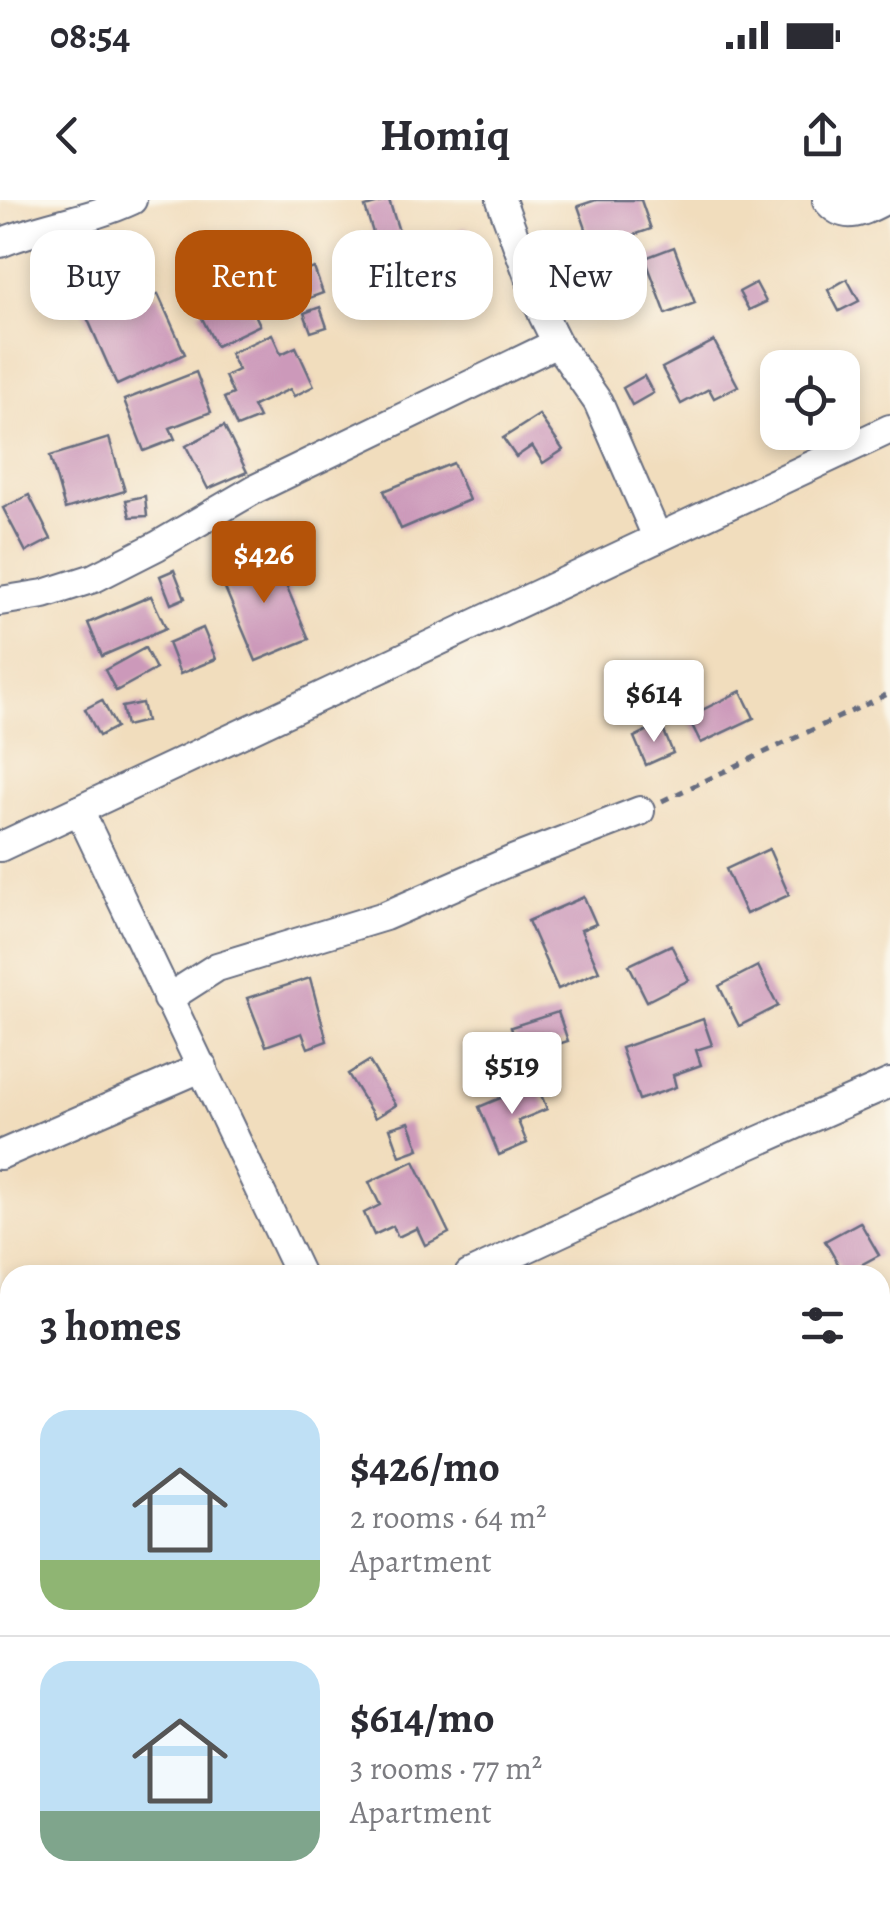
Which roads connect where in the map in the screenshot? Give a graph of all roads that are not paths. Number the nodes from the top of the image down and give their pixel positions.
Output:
1 (132, 200) edge
2 (501, 200) edge
3 (827, 200) edge
4 (884, 200) edge
5 (0, 243) edge
6 (558, 343) junction
7 (890, 429) edge
8 (657, 537) junction
9 (0, 601) edge
10 (79, 810) junction
11 (640, 811) road end
12 (0, 847) edge
13 (167, 999) junction
14 (203, 1066) junction
15 (890, 1083) edge
16 (0, 1154) edge
17 (295, 1265) edge
18 (491, 1265) edge

1 - 5 street
2 - 6 street
3 - 4 street
6 - 8 street
6 - 9 street
7 - 8 street
8 - 10 street
10 - 12 street
10 - 13 street
11 - 13 street
13 - 14 street
14 - 16 street
14 - 17 street
15 - 18 street

